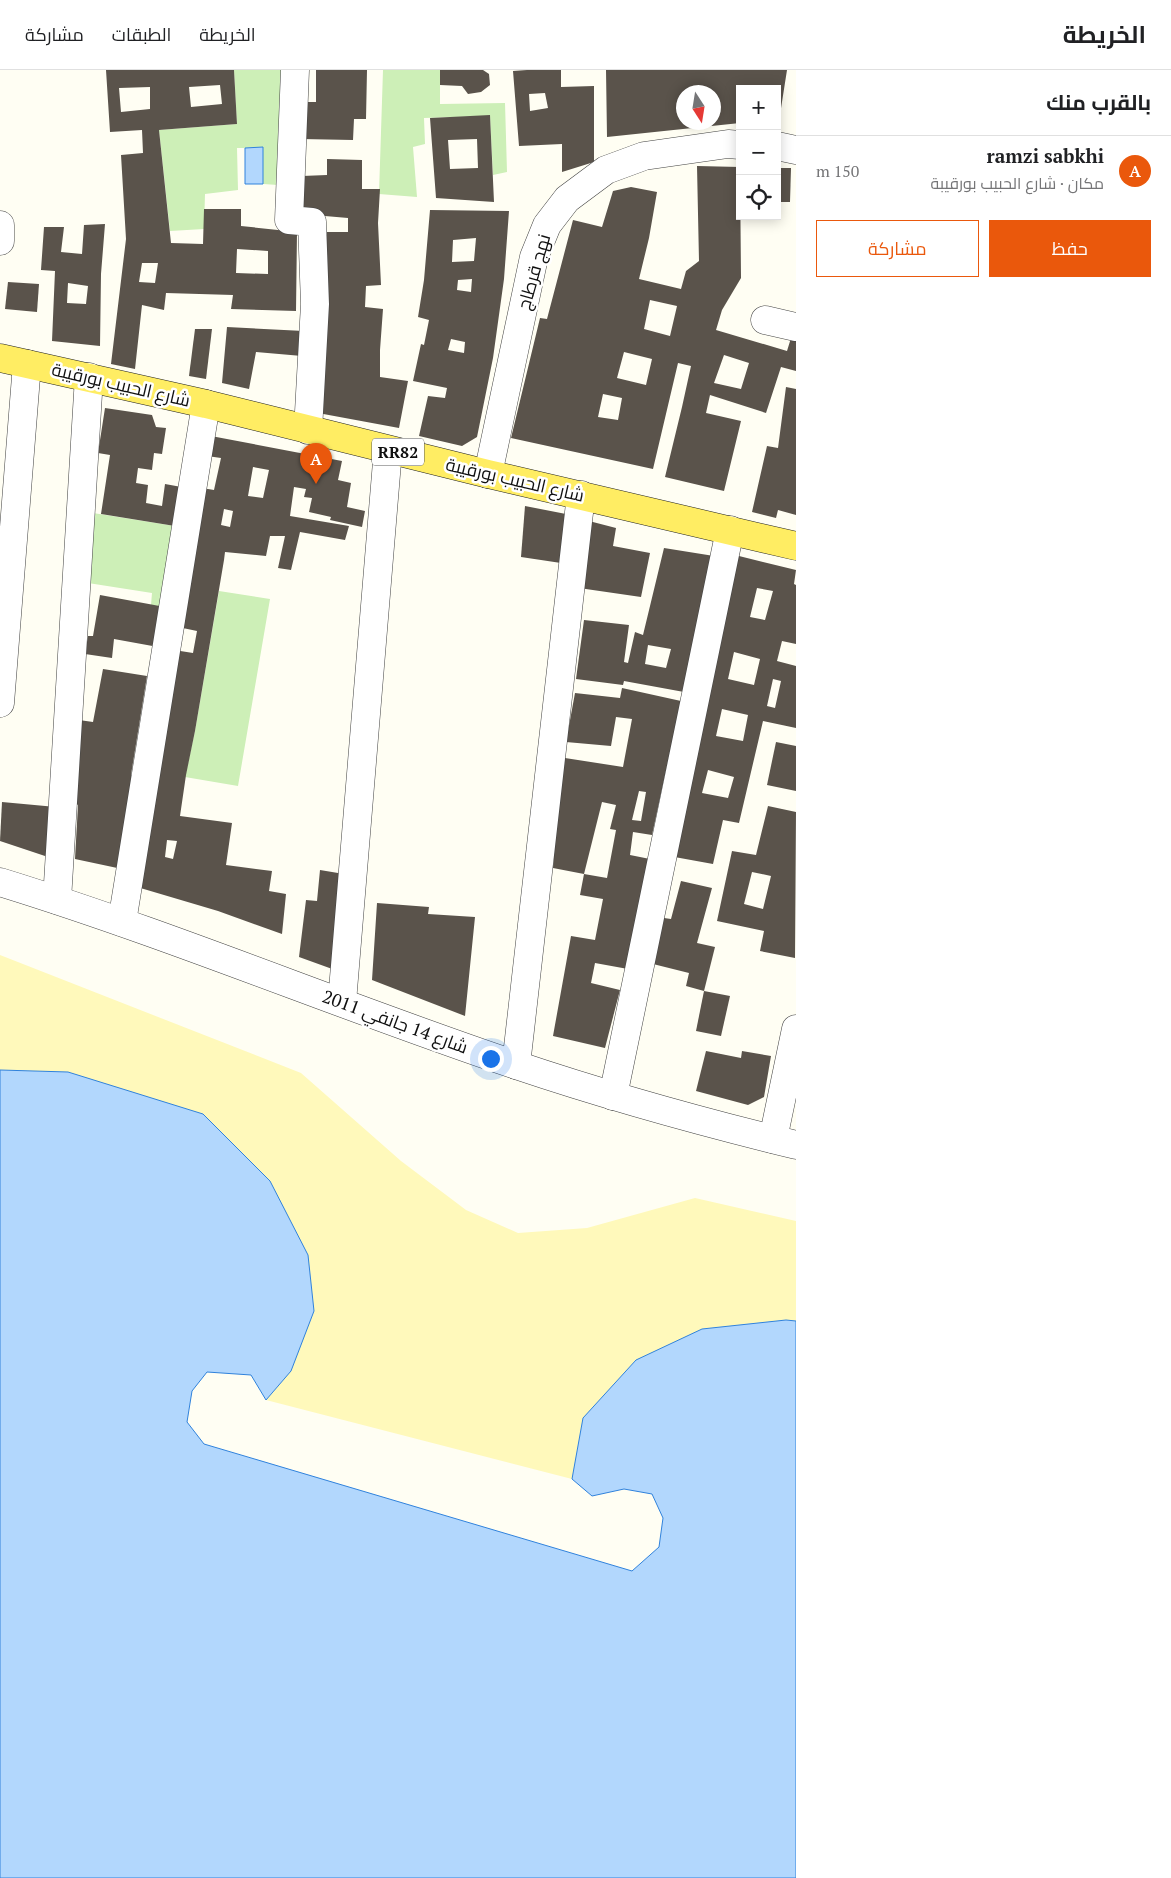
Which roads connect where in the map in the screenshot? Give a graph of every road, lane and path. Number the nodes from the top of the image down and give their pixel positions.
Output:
1 (295, 70) edge
2 (736, 144) edge
3 (781, 147) edge
4 (796, 150) edge
5 (0, 225) edge
6 (0, 241) edge
7 (765, 320) dead end
8 (796, 326) edge
9 (0, 358) edge
10 (26, 364) junction
11 (89, 377) junction
12 (206, 404) junction
13 (308, 430) junction
14 (388, 450) junction
15 (488, 474) junction
16 (581, 496) junction
17 (730, 530) junction
18 (796, 546) edge
19 (0, 703) edge
20 (0, 882) edge
21 (57, 900) junction
22 (122, 922) junction
23 (342, 1002) junction
24 (796, 1029) edge
25 (516, 1065) junction
26 (613, 1096) junction
27 (784, 1142) edge

1 - 13 street
2 - 15 street, نهج قرطاج
3 - 4 street
5 - 6 street
7 - 8 street
9 - 10 main road, شارع الحبيب بورقيبة / RR82
10 - 11 main road, شارع الحبيب بورقيبة / RR82
10 - 19 street
11 - 12 main road, شارع الحبيب بورقيبة / RR82
11 - 21 street
12 - 13 main road, شارع الحبيب بورقيبة / RR82
12 - 22 street
13 - 14 main road, شارع الحبيب بورقيبة / RR82
14 - 15 main road, شارع الحبيب بورقيبة / RR82
14 - 23 street
15 - 16 main road, شارع الحبيب بورقيبة / RR82
16 - 17 main road, شارع الحبيب بورقيبة / RR82
16 - 25 street
17 - 18 main road, شارع الحبيب بورقيبة / RR82
17 - 26 street
20 - 21 street, شارع 14 جانفي 2011
21 - 22 street, شارع 14 جانفي 2011
22 - 23 street, شارع 14 جانفي 2011
23 - 25 street, شارع 14 جانفي 2011
24 - 27 street
25 - 26 street, شارع 14 جانفي 2011
26 - 27 street, شارع 14 جانفي 2011

